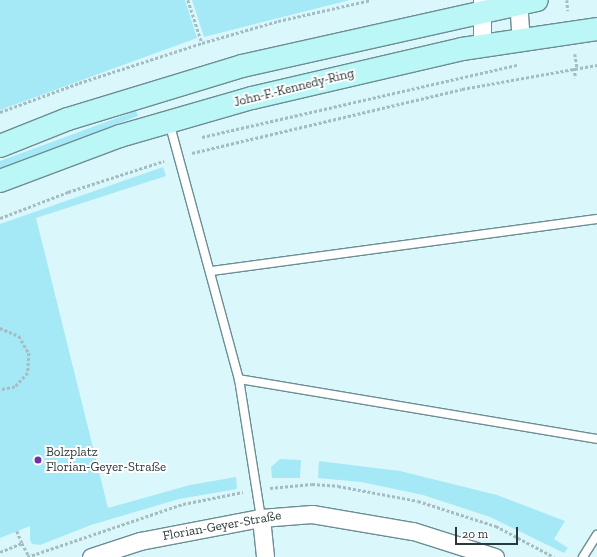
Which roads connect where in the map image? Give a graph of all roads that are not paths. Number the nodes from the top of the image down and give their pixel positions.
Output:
1 (524, 1) edge
2 (482, 6) edge
3 (597, 29) edge
4 (521, 39) junction
5 (482, 45) junction
6 (169, 121) junction
7 (0, 146) edge
8 (0, 181) edge
9 (597, 219) edge
10 (212, 271) junction
11 (239, 379) junction
12 (597, 439) edge
13 (261, 518) junction
14 (597, 535) edge
15 (90, 557) edge
16 (266, 557) edge
17 (495, 557) edge
18 (583, 557) edge

1 - 2 main road
1 - 4 street
2 - 5 street
2 - 7 main road
3 - 4 main road, John-F.-Kennedy-Ring
4 - 5 main road, John-F.-Kennedy-Ring
5 - 6 main road, John-F.-Kennedy-Ring
6 - 8 main road, John-F.-Kennedy-Ring
6 - 10 lane
9 - 10 lane
10 - 11 lane
11 - 12 lane
11 - 13 lane
13 - 15 street, Florian-Geyer-Straße
13 - 16 street
13 - 17 street, Florian-Geyer-Straße
14 - 18 lane

